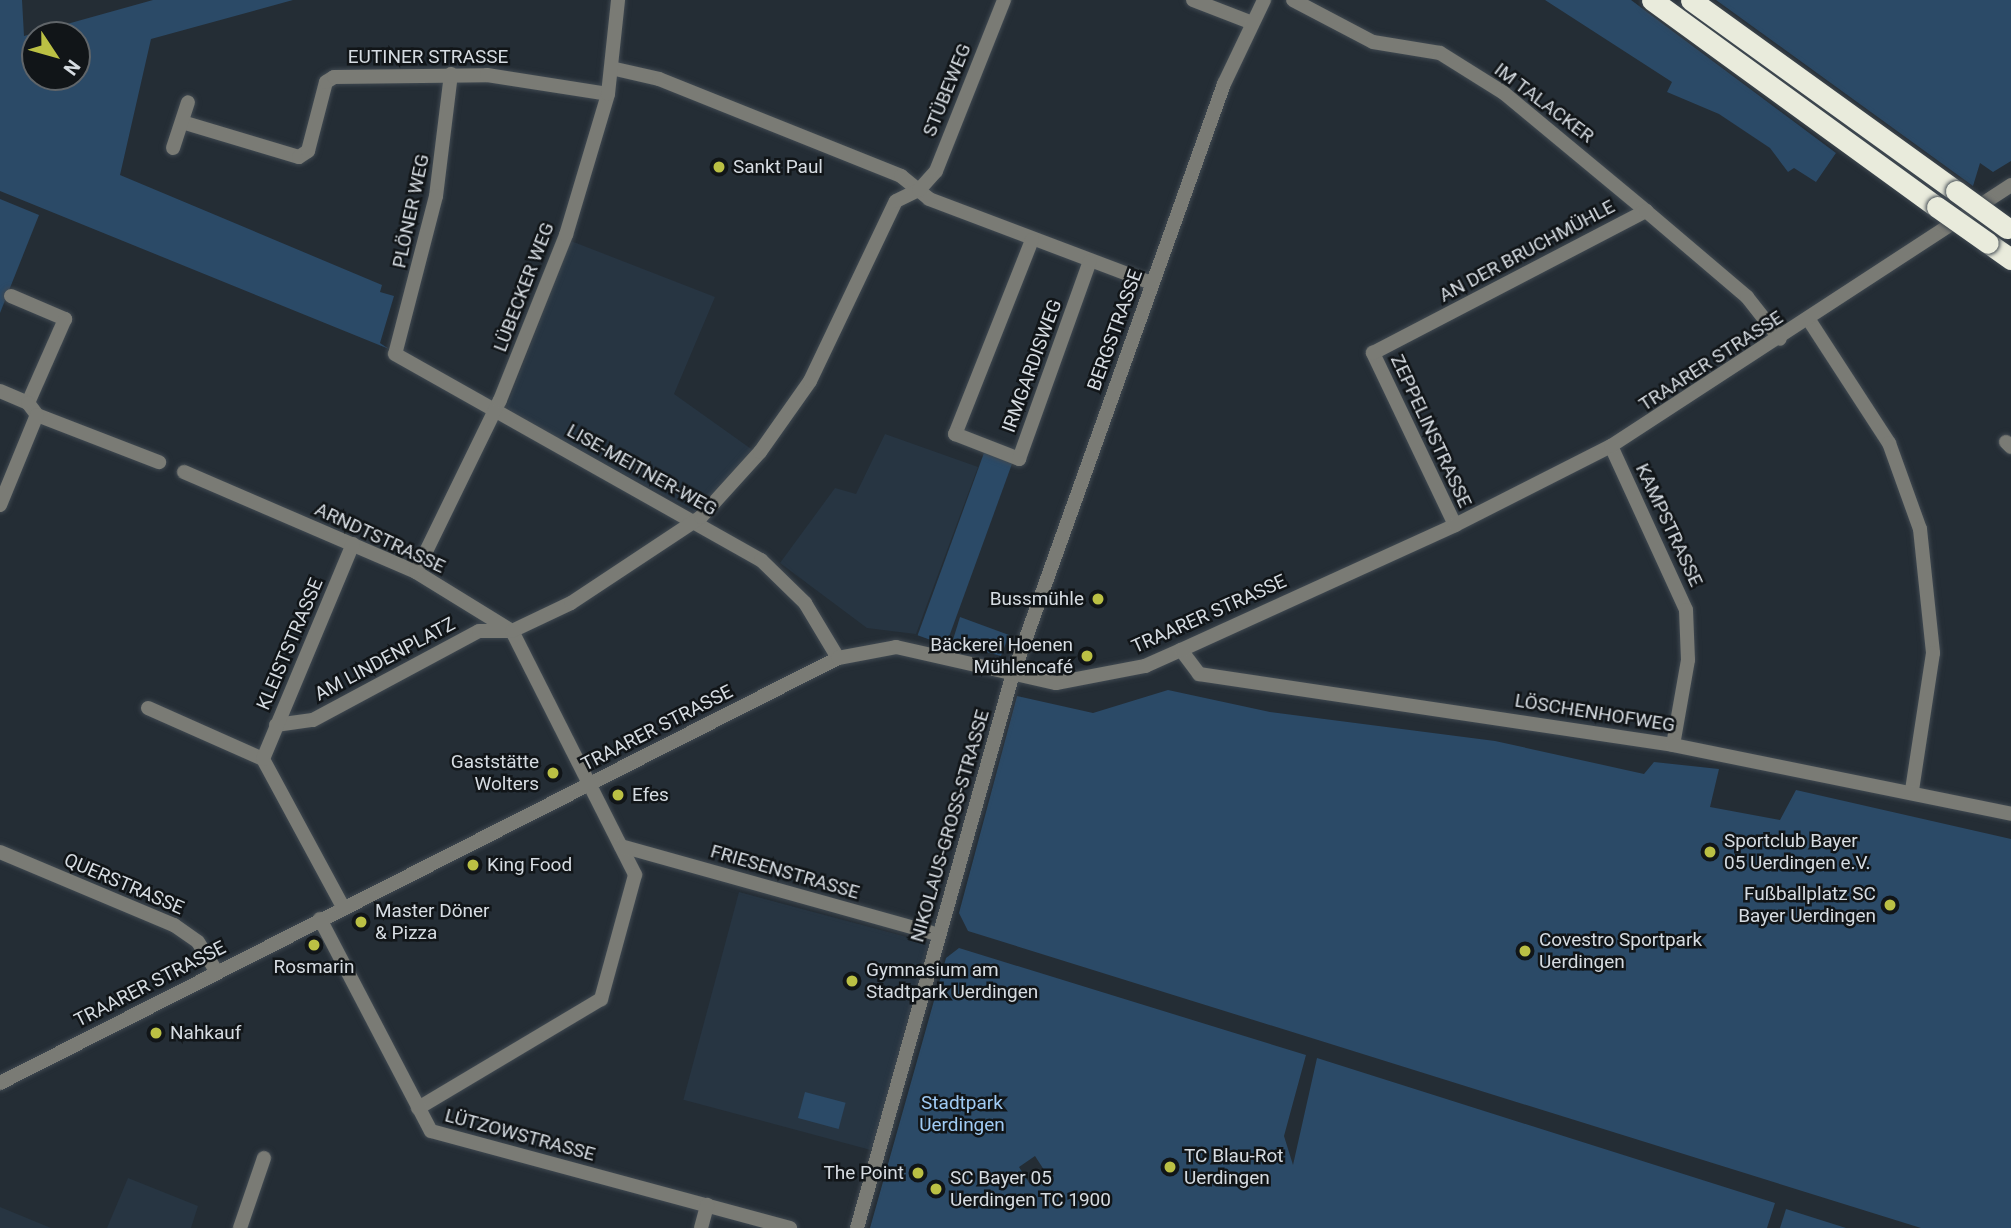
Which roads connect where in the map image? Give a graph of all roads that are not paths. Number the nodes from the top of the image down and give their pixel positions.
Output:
1 (618, 0) edge
2 (1004, 0) edge
3 (1193, 0) edge
4 (1264, 0) edge
5 (1293, 0) edge
6 (1652, 0) edge
7 (1691, 0) edge
8 (1250, 22) junction
9 (611, 68) junction
10 (451, 74) junction
11 (608, 94) junction
12 (188, 102) dead end
13 (182, 122) junction
14 (173, 148) dead end
15 (2011, 185) edge
16 (919, 190) junction
17 (1646, 211) junction
18 (2009, 230) edge
19 (1032, 240) junction
20 (2011, 259) edge
21 (1090, 261) junction
22 (1151, 283) junction
23 (10, 296) dead end
24 (1810, 320) junction
25 (1780, 339) junction
26 (1373, 353) joint
27 (395, 354) joint
28 (0, 391) edge
29 (33, 409) junction
30 (496, 409) junction
31 (1611, 446) junction
32 (159, 462) dead end
33 (184, 472) dead end
34 (0, 505) edge
35 (695, 521) junction
36 (1455, 525) junction
37 (353, 544) junction
38 (416, 572) junction
39 (512, 631) junction
40 (1181, 650) junction
41 (838, 658) junction
42 (1012, 677) junction
43 (148, 708) dead end
44 (276, 725) junction
45 (1673, 746) junction
46 (263, 759) junction
47 (588, 785) junction
48 (1912, 790) junction
49 (2011, 814) edge
50 (621, 846) junction
51 (0, 852) edge
52 (343, 907) junction
53 (320, 919) junction
54 (939, 935) junction
55 (216, 971) junction
56 (0, 1083) edge
57 (418, 1108) junction
58 (264, 1158) dead end
59 (707, 1205) junction
60 (240, 1228) edge
61 (701, 1228) edge
62 (790, 1228) edge
63 (858, 1228) edge

1 - 9 street, LÜBECKER WEG
2 - 16 street, STÜBEWEG
3 - 8 street
4 - 8 street, BERGSTRASSE
5 - 17 street, IM TALACKER
6 - 20 highway, bridge
7 - 18 highway, bridge
8 - 22 street, BERGSTRASSE
9 - 11 street, LÜBECKER WEG
9 - 16 street
10 - 11 street, EUTINER STRASSE
10 - 13 street, EUTINER STRASSE
10 - 27 street, PLÖNER WEG
11 - 30 street, LÜBECKER WEG
12 - 13 street
13 - 14 street
15 - 24 street, TRAARER STRASSE
16 - 19 street
16 - 35 street, STÜBEWEG
17 - 25 street, AN DER BRUCHMÜHLE
17 - 26 street, AN DER BRUCHMÜHLE
19 - 21 street
19 - 21 street, IRMGARDISWEG
21 - 22 street
22 - 42 street, BERGSTRASSE
23 - 29 street
24 - 25 street, TRAARER STRASSE
24 - 48 street
25 - 31 street, TRAARER STRASSE
26 - 36 street, ZEPPELINSTRASSE
27 - 30 street, LISE-MEITNER-WEG
28 - 29 street
29 - 32 street
29 - 34 street
30 - 35 street, LISE-MEITNER-WEG
30 - 38 street, LÜBECKER WEG
31 - 36 street, TRAARER STRASSE
31 - 45 street, KAMPSTRASSE
33 - 37 street, ARNDTSTRASSE
35 - 39 street, STÜBEWEG
35 - 41 street, LISE-MEITNER-WEG
36 - 40 street, TRAARER STRASSE
37 - 38 street, ARNDTSTRASSE
37 - 44 street, KLEISTSTRASSE
38 - 39 street, ARNDTSTRASSE
39 - 44 street, AM LINDENPLATZ
39 - 47 street
40 - 42 street, TRAARER STRASSE
40 - 45 street, LÖSCHENHOFWEG
41 - 42 street, TRAARER STRASSE
41 - 47 street, TRAARER STRASSE
42 - 54 street, NIKOLAUS-GROSS-STRASSE
43 - 46 street
44 - 46 street, KLEISTSTRASSE
45 - 48 street, LÖSCHENHOFWEG
46 - 52 street
47 - 50 street
47 - 52 street, TRAARER STRASSE
48 - 49 street, LÖSCHENHOFWEG
50 - 54 street, FRIESENSTRASSE
50 - 57 street
51 - 55 street, QUERSTRASSE
52 - 53 street, TRAARER STRASSE
53 - 55 street, TRAARER STRASSE
53 - 57 street, LÜTZOWSTRASSE
54 - 63 street, NIKOLAUS-GROSS-STRASSE
55 - 56 street, TRAARER STRASSE
57 - 59 street, LÜTZOWSTRASSE
58 - 60 street
59 - 61 street
59 - 62 street, LÜTZOWSTRASSE

